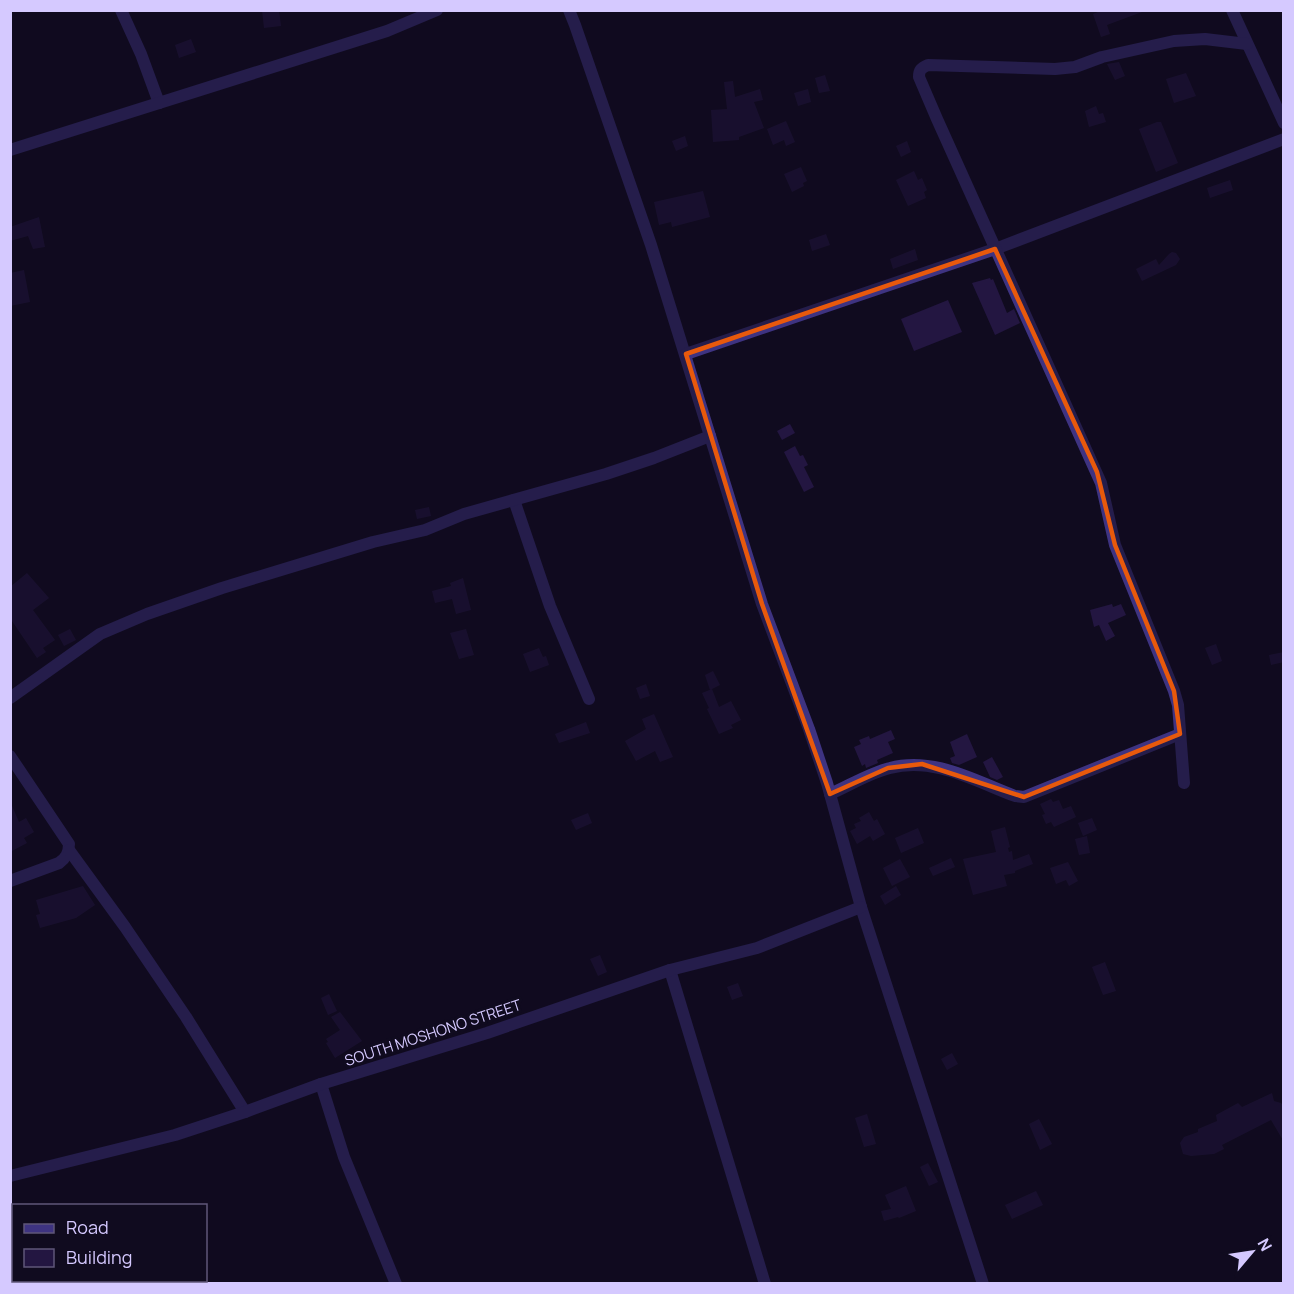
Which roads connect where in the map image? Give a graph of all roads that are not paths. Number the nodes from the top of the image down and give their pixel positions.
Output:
1 (121, 10) edge
2 (437, 10) edge
3 (569, 10) edge
4 (1232, 10) edge
5 (1247, 44) junction
6 (159, 103) junction
7 (1284, 123) edge
8 (1284, 139) edge
9 (10, 150) edge
10 (995, 249) junction
11 (686, 354) junction
12 (710, 436) junction
13 (514, 500) junction
14 (10, 698) edge
15 (589, 699) dead end
16 (1180, 734) junction
17 (10, 756) edge
18 (1184, 783) dead end
19 (830, 794) junction
20 (69, 850) junction
21 (10, 881) edge
22 (861, 907) junction
23 (670, 969) junction
24 (321, 1084) junction
25 (245, 1112) junction
26 (10, 1176) edge
27 (396, 1284) edge
28 (765, 1284) edge
29 (983, 1284) edge

1 - 6 street
2 - 6 street
3 - 11 street
4 - 5 street
5 - 7 street
5 - 10 street
6 - 9 street
8 - 10 street
10 - 11 street
10 - 16 street
11 - 12 street
12 - 13 street
12 - 19 street
13 - 14 street
13 - 15 street
16 - 18 street
16 - 19 street
17 - 20 street
19 - 22 street
20 - 21 street
20 - 25 street
22 - 23 street, SOUTH MOSHONO STREET
22 - 29 street
23 - 24 street, SOUTH MOSHONO STREET
23 - 28 street
24 - 25 street, SOUTH MOSHONO STREET
24 - 27 street
25 - 26 street, SOUTH MOSHONO STREET

